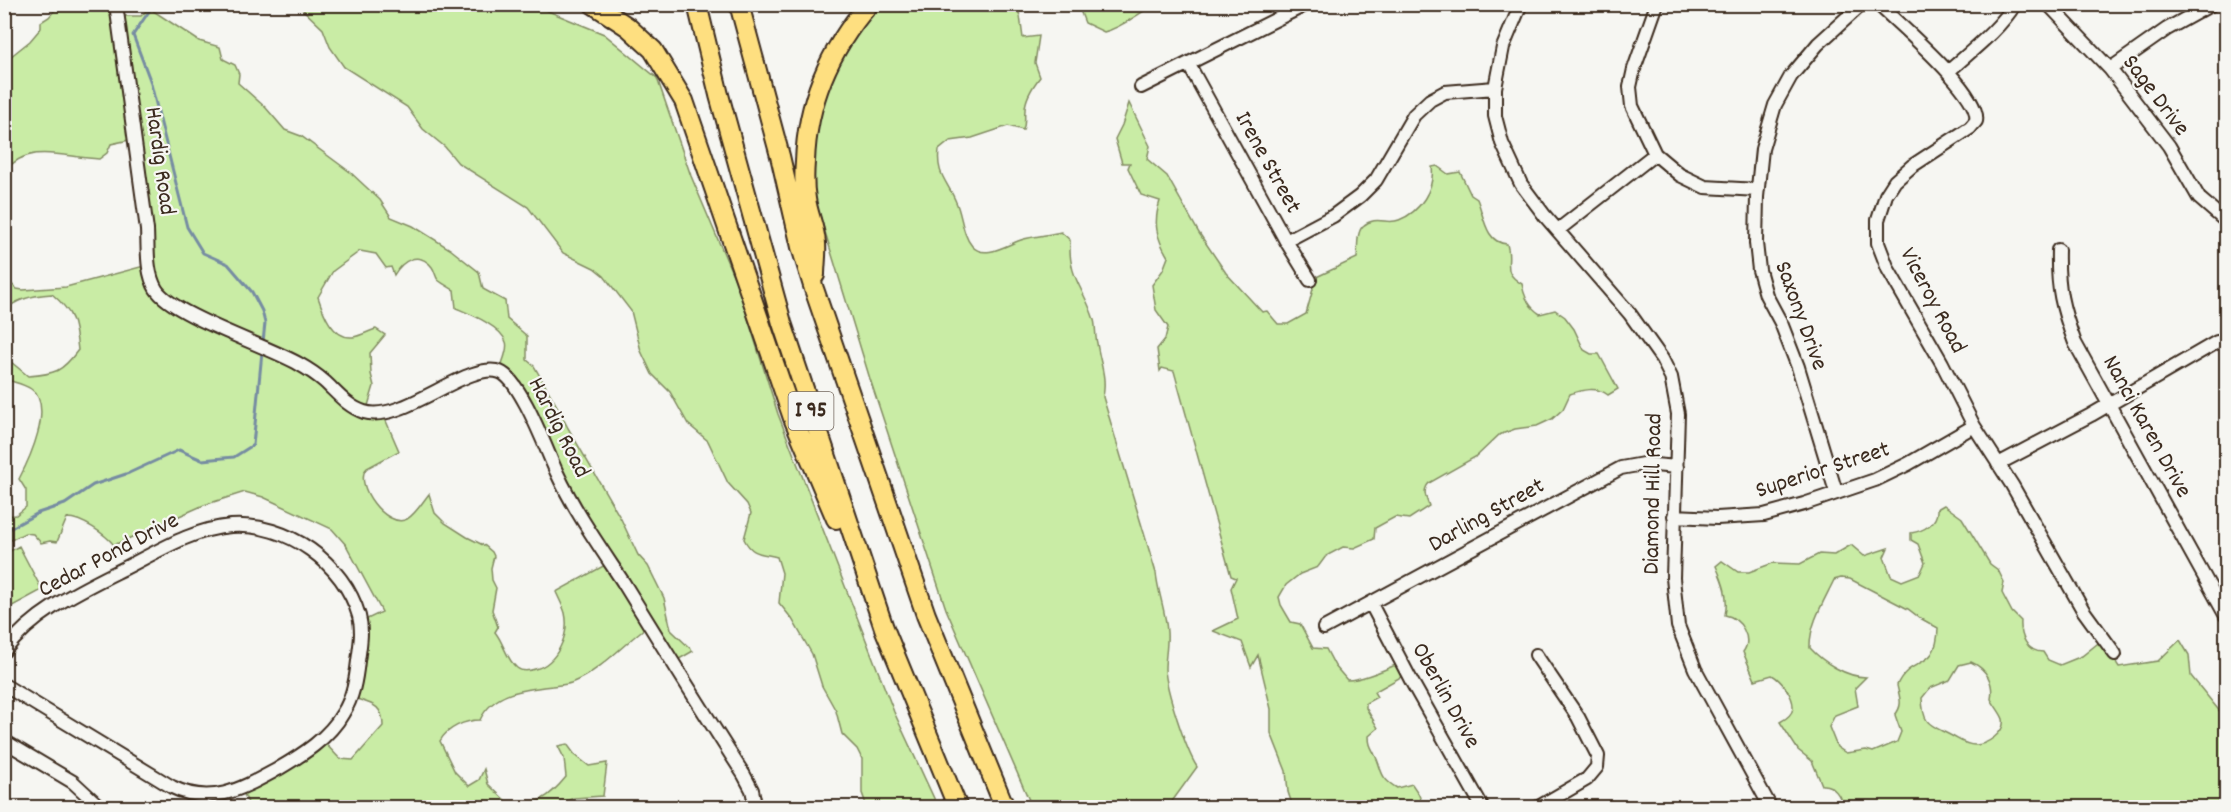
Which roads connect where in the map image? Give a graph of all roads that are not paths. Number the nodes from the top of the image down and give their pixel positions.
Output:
1 (116, 4) edge
2 (593, 4) edge
3 (697, 4) edge
4 (739, 4) edge
5 (869, 4) edge
6 (1307, 4) edge
7 (1521, 4) edge
8 (1657, 4) edge
9 (1862, 4) edge
10 (1878, 4) edge
11 (2015, 4) edge
12 (2048, 4) edge
13 (2212, 4) edge
14 (1189, 64) junction
15 (2110, 69) junction
16 (1949, 71) junction
17 (1141, 87) dead end
18 (1495, 88) junction
19 (1654, 154) junction
20 (1758, 190) junction
21 (2222, 218) dead end
22 (1558, 230) junction
23 (1286, 241) junction
24 (2058, 250) dead end
25 (1310, 280) dead end
26 (814, 289) junction
27 (2226, 340) edge
28 (2110, 403) junction
29 (1974, 426) junction
30 (1998, 464) junction
31 (1677, 467) junction
32 (1836, 492) junction
33 (1674, 516) junction
34 (1371, 604) junction
35 (2225, 610) edge
36 (884, 628) junction
37 (1324, 628) dead end
38 (4, 651) edge
39 (2115, 654) dead end
40 (1536, 656) dead end
41 (4, 685) edge
42 (4, 741) edge
43 (101, 807) edge
44 (756, 807) edge
45 (958, 807) edge
46 (1005, 807) edge
47 (1483, 807) edge
48 (1537, 807) edge
49 (1771, 807) edge

1 - 44 street, Hardig Road
2 - 36 highway
3 - 36 highway, I 95
4 - 26 highway, I 95
5 - 26 highway
6 - 14 street
7 - 18 street, Diamond Hill Road
8 - 19 street
9 - 20 street, Saxony Drive
10 - 16 street, Viceroy Road
11 - 16 street
12 - 15 street, Sage Drive
13 - 15 street
14 - 17 street
14 - 23 street, Irene Street
15 - 21 street, Sage Drive
16 - 29 street, Viceroy Road
18 - 22 street, Diamond Hill Road
18 - 23 street
19 - 20 street
19 - 22 street
20 - 32 street, Saxony Drive
22 - 31 street, Diamond Hill Road
23 - 25 street, Irene Street
24 - 28 street, Nanci Karen Drive
26 - 46 highway, I 95
27 - 28 street
28 - 30 street
28 - 35 street, Nanci Karen Drive
29 - 30 street, Viceroy Road
29 - 32 street, Superior Street
30 - 39 street, Viceroy Road
31 - 33 street, Diamond Hill Road
31 - 34 street, Darling Street
32 - 33 street, Superior Street
33 - 49 street, Diamond Hill Road
34 - 37 street, Darling Street
34 - 47 street, Oberlin Drive
36 - 45 highway, I 95
38 - 41 street, Cedar Pond Drive
40 - 48 street
42 - 43 street

